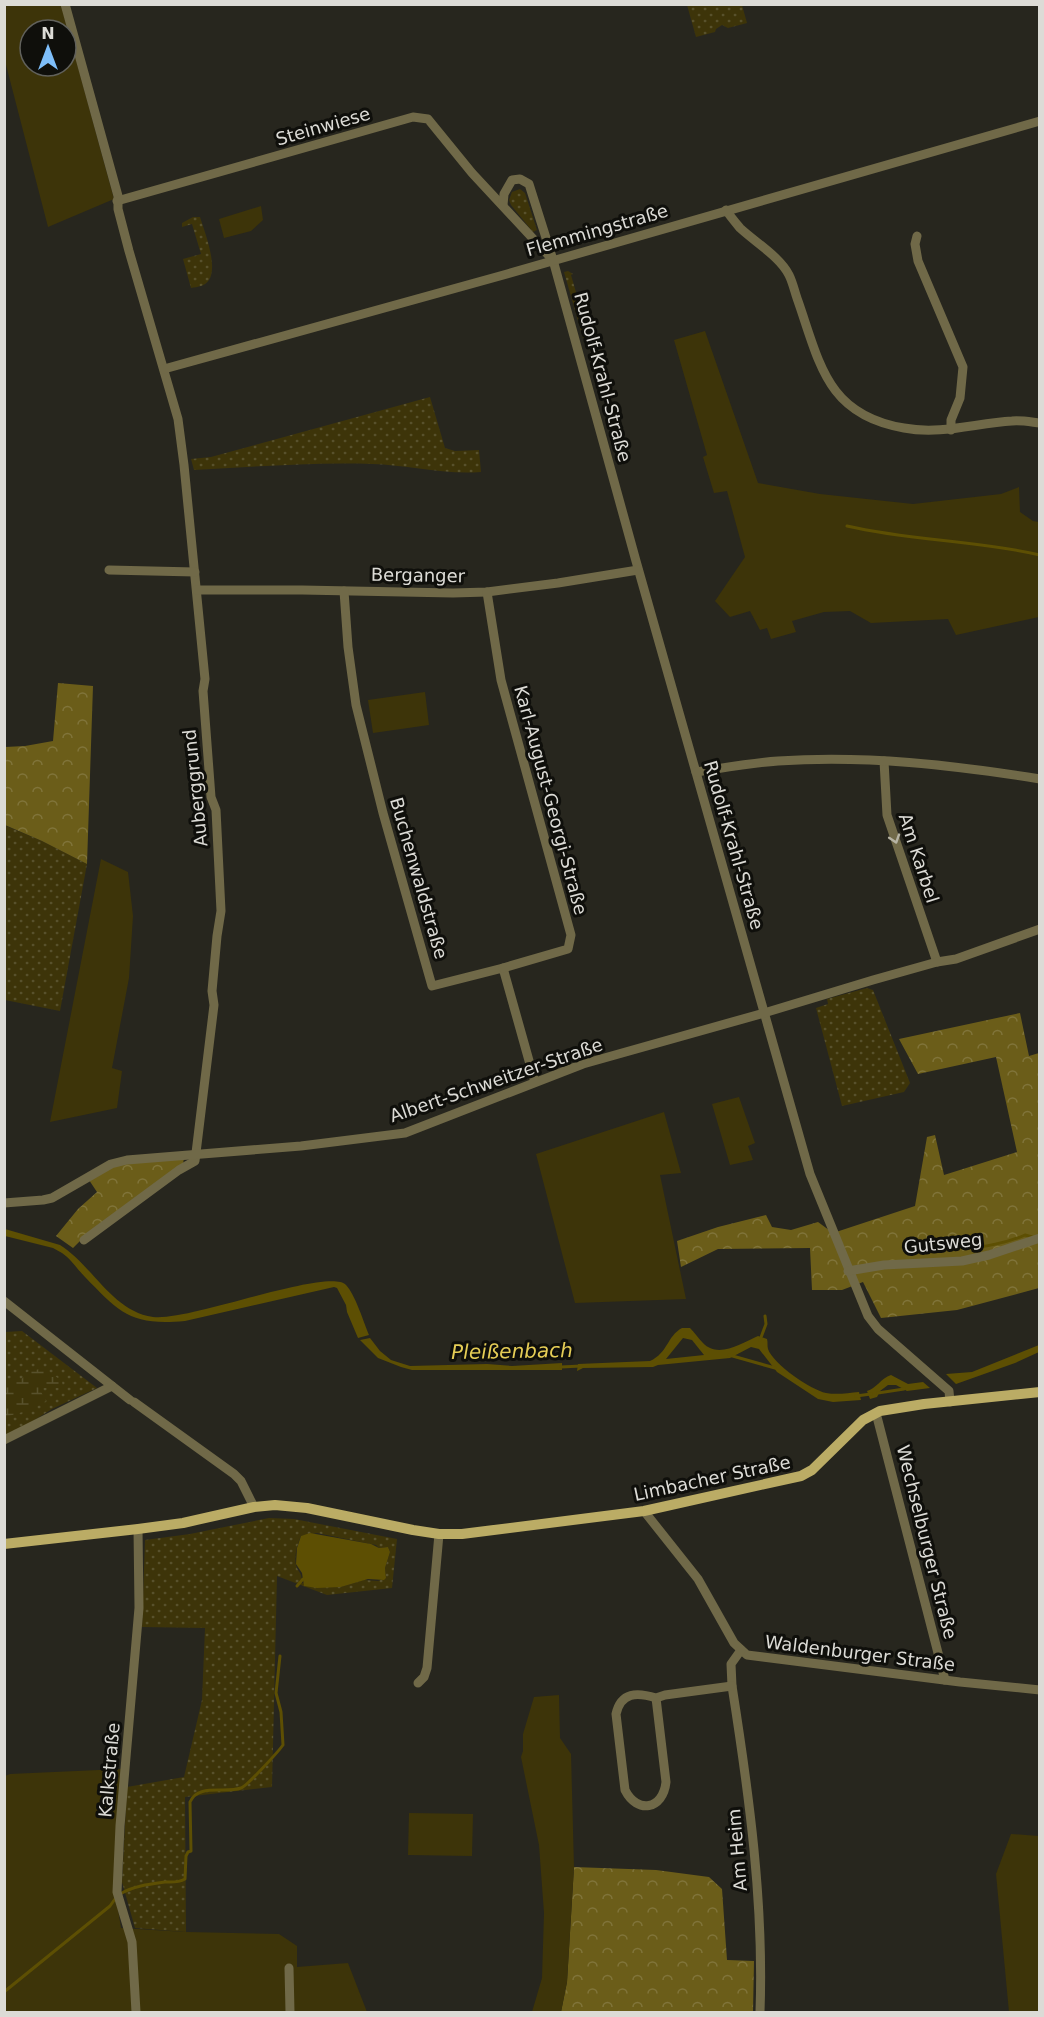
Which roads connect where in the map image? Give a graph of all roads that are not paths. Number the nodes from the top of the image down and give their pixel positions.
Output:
1 (64, 4) edge
2 (1040, 121) edge
3 (117, 201) junction
4 (503, 205) junction
5 (726, 210) junction
6 (917, 236) dead end
7 (553, 260) junction
8 (164, 369) junction
9 (1040, 423) edge
10 (951, 430) junction
11 (109, 570) dead end
12 (638, 570) junction
13 (195, 572) junction
14 (197, 590) junction
15 (344, 591) junction
16 (487, 592) junction
17 (884, 761) junction
18 (696, 772) junction
19 (1040, 779) edge
20 (1040, 929) edge
21 (937, 962) junction
22 (503, 968) junction
23 (764, 1013) junction
24 (535, 1082) junction
25 (197, 1154) junction
26 (4, 1203) edge
27 (1040, 1238) edge
28 (84, 1240) dead end
29 (848, 1271) junction
30 (4, 1301) edge
31 (112, 1386) junction
32 (1040, 1392) edge
33 (950, 1396) junction
34 (876, 1413) junction
35 (4, 1440) edge
36 (254, 1507) junction
37 (644, 1511) junction
38 (138, 1529) junction
39 (439, 1534) junction
40 (4, 1544) edge
41 (741, 1650) junction
42 (945, 1680) junction
43 (418, 1683) dead end
44 (732, 1686) junction
45 (1040, 1690) edge
46 (656, 1698) junction
47 (289, 1968) dead end
48 (136, 2013) edge
49 (290, 2013) edge
50 (760, 2013) edge

1 - 3 street
2 - 5 street, Flemmingstraße
3 - 4 street, Steinwiese
3 - 8 street
4 - 7 street, Steinwiese
4 - 7 street
5 - 7 street, Flemmingstraße
5 - 10 street
6 - 10 street
7 - 8 street, Flemmingstraße
7 - 12 street, Rudolf-Krahl-Straße
8 - 13 street, Auberggrund
9 - 10 street
11 - 13 street
12 - 16 street, Berganger
12 - 18 street, Rudolf-Krahl-Straße
13 - 14 street, Auberggrund
14 - 15 street, Berganger
14 - 25 street, Auberggrund
15 - 16 street, Berganger
15 - 22 street, Buchenwaldstraße
16 - 22 street, Karl-August-Georgi-Straße
17 - 18 street
17 - 19 street
17 -> 21 street, Am Karbel
18 - 23 street, Rudolf-Krahl-Straße
20 - 21 street, Albert-Schweitzer-Straße
21 - 23 street, Albert-Schweitzer-Straße
22 - 24 street
23 - 24 street, Albert-Schweitzer-Straße
23 - 29 street, Rudolf-Krahl-Straße
24 - 25 street, Albert-Schweitzer-Straße
25 - 26 street
25 - 28 street
27 - 29 street, Gutsweg
29 - 33 street, Rudolf-Krahl-Straße
30 - 31 street
31 - 35 street
31 - 36 street
32 - 33 main road, Limbacher Straße
33 - 34 main road, Limbacher Straße
34 - 37 main road, Limbacher Straße
34 - 42 street, Wechselburger Straße
36 - 38 main road
36 - 39 main road, Limbacher Straße
37 - 39 main road, Limbacher Straße
37 - 41 street, Waldenburger Straße
38 - 40 main road
38 - 48 street, Kalkstraße
39 - 43 street
41 - 42 street, Waldenburger Straße
41 - 44 street, Am Heim
42 - 45 street, Waldenburger Straße
44 - 46 street
44 - 50 street, Am Heim
46 - 46 street
47 - 49 street

